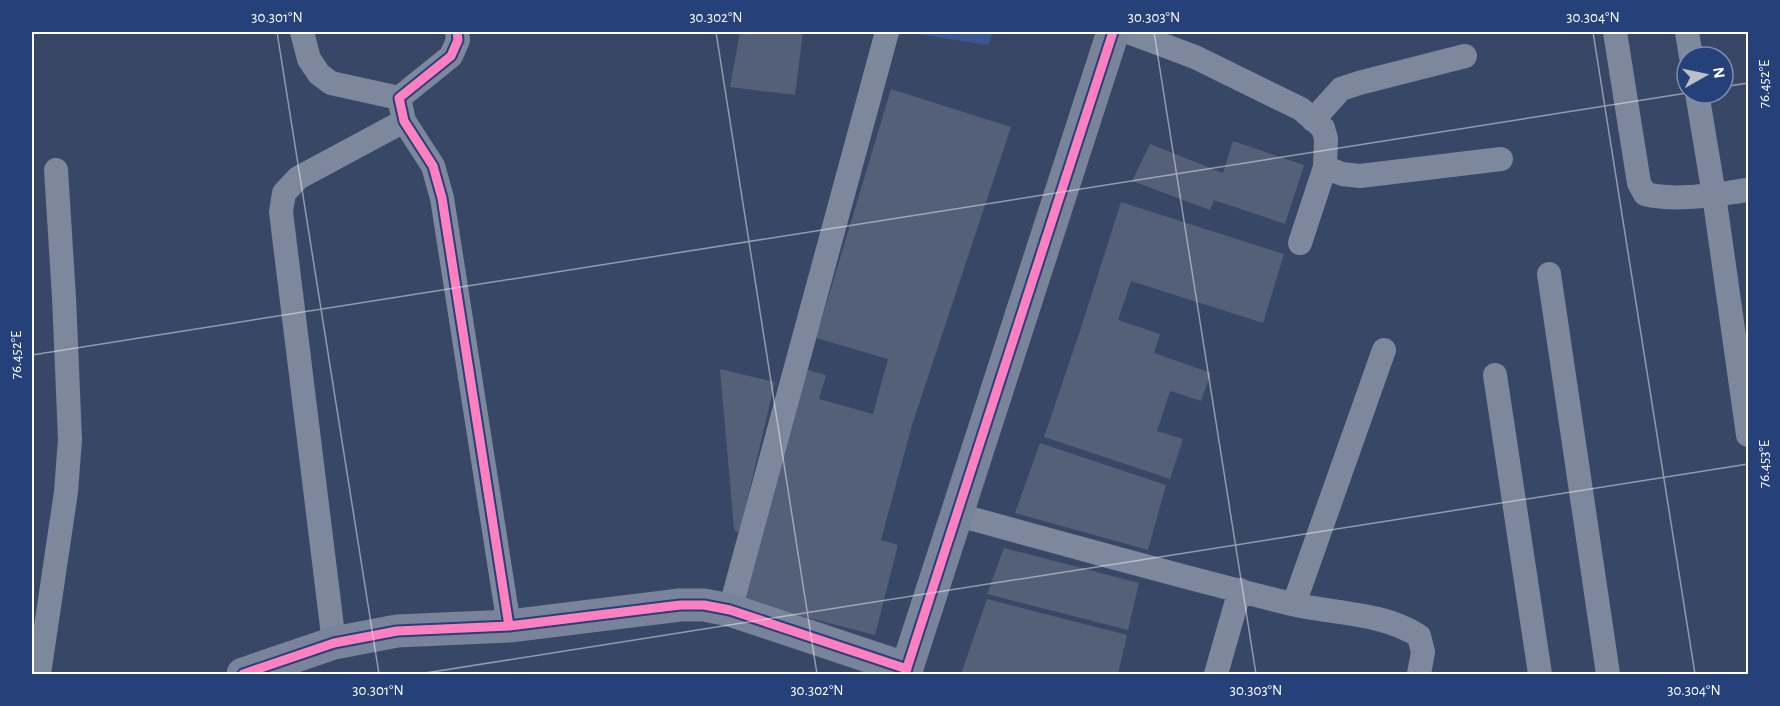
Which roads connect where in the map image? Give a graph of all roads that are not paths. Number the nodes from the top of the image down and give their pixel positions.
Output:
1 (302, 32) edge
2 (457, 32) edge
3 (887, 32) edge
4 (1113, 32) edge
5 (1128, 32) edge
6 (1615, 32) edge
7 (1465, 56) dead end
8 (1699, 105) edge
9 (401, 110) junction
10 (1313, 120) junction
11 (1502, 159) dead end
12 (1325, 167) junction
13 (56, 170) dead end
14 (1749, 190) edge
15 (1714, 195) junction
16 (1300, 243) dead end
17 (1549, 274) dead end
18 (1384, 350) dead end
19 (1495, 375) dead end
20 (1749, 435) edge
21 (958, 515) junction
22 (1239, 590) junction
23 (1294, 604) junction
24 (730, 610) junction
25 (509, 626) junction
26 (334, 643) junction
27 (906, 672) edge
28 (39, 675) edge
29 (243, 675) edge
30 (1216, 675) edge
31 (1419, 675) edge
32 (1539, 675) edge
33 (1608, 675) edge

1 - 9 street
2 - 9 street
3 - 24 street
4 - 21 street
5 - 10 street
6 - 15 street
7 - 10 street
8 - 15 street
9 - 25 street
9 - 26 street
10 - 12 street
11 - 12 street
12 - 16 street
13 - 28 street
14 - 15 street
15 - 20 street
17 - 33 street
18 - 23 street
19 - 32 street
21 - 22 street
21 - 27 street
22 - 23 street
22 - 30 street
23 - 31 street
24 - 25 street
24 - 27 street
25 - 26 street
26 - 29 street

